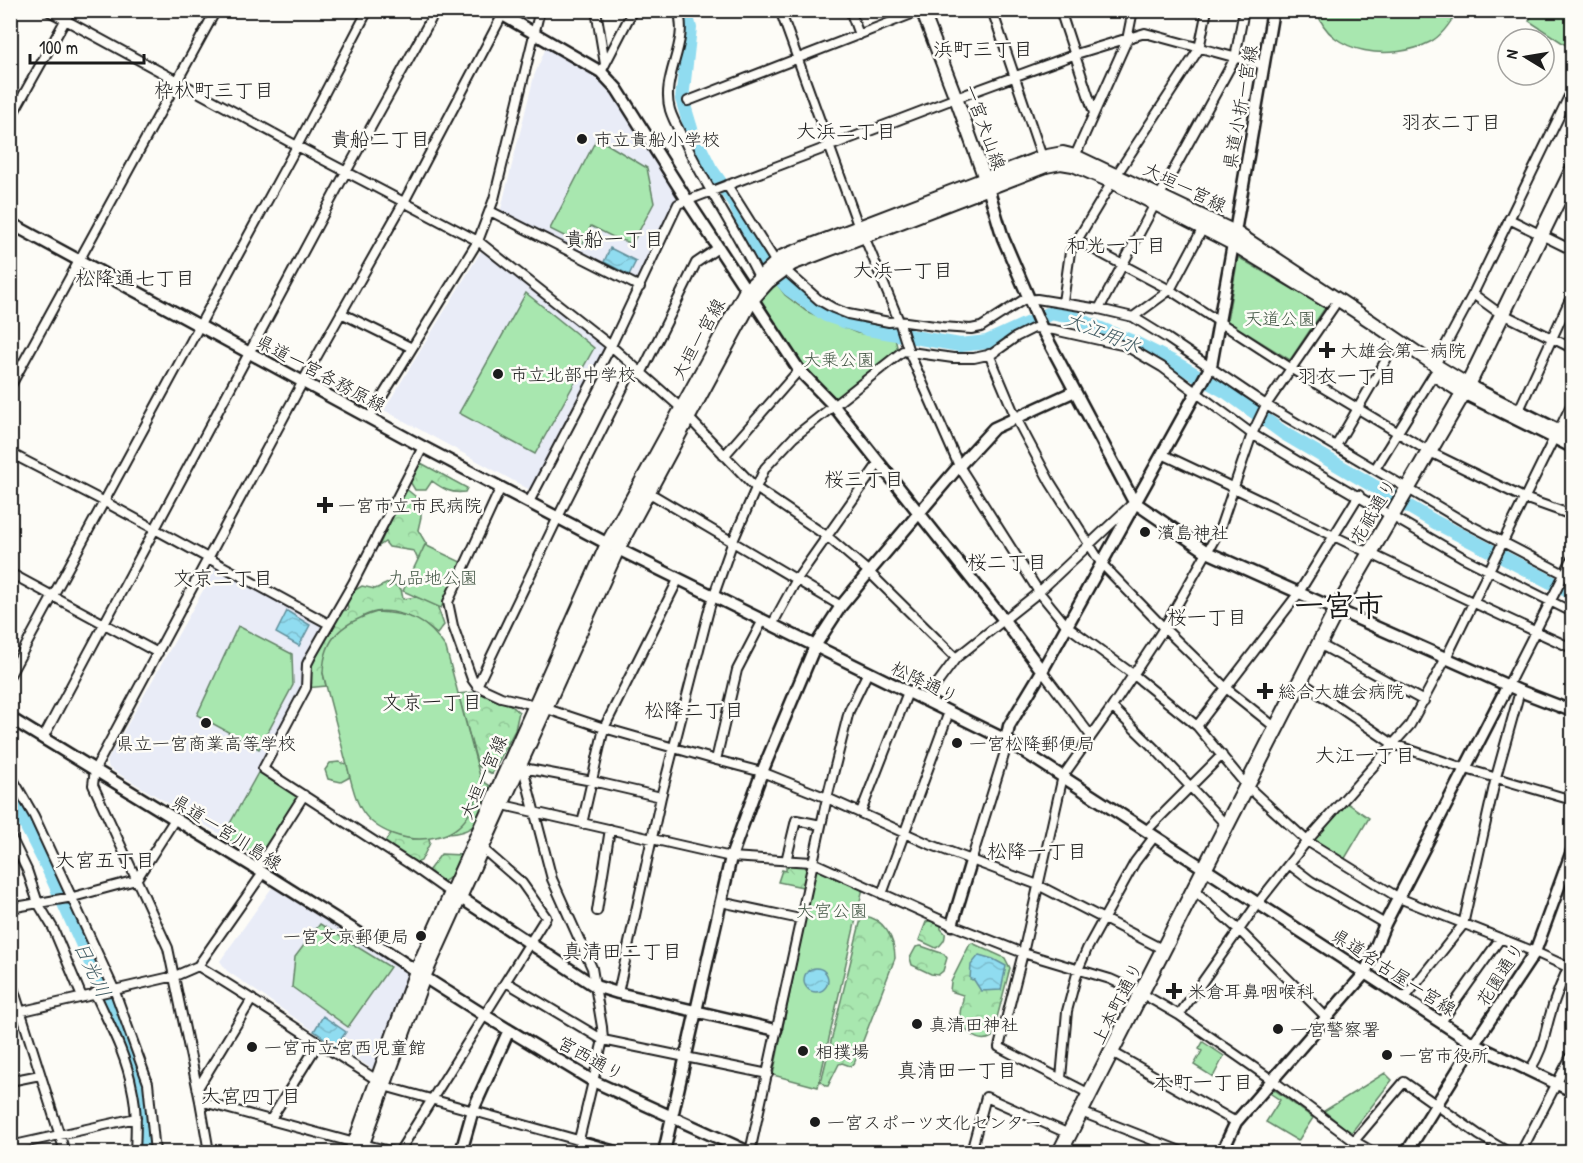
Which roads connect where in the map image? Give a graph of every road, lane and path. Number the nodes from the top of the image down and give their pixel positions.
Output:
1 (47, 10) edge
2 (71, 10) edge
3 (216, 10) edge
4 (368, 10) edge
5 (436, 10) edge
6 (540, 10) edge
7 (596, 10) edge
8 (633, 10) edge
9 (678, 10) edge
10 (780, 10) edge
11 (850, 10) edge
12 (992, 10) edge
13 (1060, 10) edge
14 (1133, 10) edge
15 (1207, 10) edge
16 (1244, 10) edge
17 (1273, 10) edge
18 (922, 11) edge
19 (500, 12) edge
20 (65, 21) junction
21 (534, 34) junction
22 (859, 35) junction
23 (1127, 40) junction
24 (1199, 49) junction
25 (1076, 54) junction
26 (796, 58) junction
27 (1236, 58) junction
28 (1263, 65) junction
29 (603, 68) junction
30 (1014, 77) junction
31 (177, 82) junction
32 (1572, 90) edge
33 (956, 98) junction
34 (687, 101) dead end
35 (1094, 113) junction
36 (10, 120) edge
37 (297, 146) junction
38 (828, 147) junction
39 (1075, 156) junction
40 (1042, 157) junction
41 (1572, 171) edge
42 (346, 172) junction
43 (1115, 178) junction
44 (987, 184) junction
45 (726, 185) junction
46 (712, 190) junction
47 (687, 200) junction
48 (1158, 200) junction
49 (404, 202) junction
50 (490, 211) junction
51 (1509, 219) junction
52 (10, 223) edge
53 (1203, 228) junction
54 (862, 232) junction
55 (1541, 234) junction
56 (1234, 238) junction
57 (1076, 240) junction
58 (478, 242) junction
59 (718, 248) junction
60 (1572, 250) edge
61 (78, 260) junction
62 (1122, 264) junction
63 (778, 267) junction
64 (762, 278) junction
65 (640, 287) junction
66 (1170, 290) junction
67 (1473, 294) junction
68 (749, 295) junction
69 (1572, 295) edge
70 (1031, 302) junction
71 (1063, 302) junction
72 (1334, 306) junction
73 (1099, 309) junction
74 (341, 313) junction
75 (1502, 314) junction
76 (1133, 318) junction
77 (899, 321) junction
78 (1218, 322) junction
79 (1040, 325) junction
80 (199, 326) junction
81 (1551, 338) junction
82 (611, 346) junction
83 (1394, 346) junction
84 (412, 348) junction
85 (908, 348) junction
86 (1572, 348) edge
87 (249, 352) junction
88 (988, 354) junction
89 (633, 368) junction
90 (1292, 369) junction
91 (799, 370) junction
92 (1209, 370) junction
93 (1434, 370) junction
94 (641, 374) junction
95 (303, 381) junction
96 (10, 387) edge
97 (1466, 389) junction
98 (1198, 391) junction
99 (1075, 392) junction
100 (1572, 403) edge
101 (834, 406) junction
102 (1264, 409) junction
103 (1358, 410) junction
104 (1519, 410) junction
105 (684, 413) junction
106 (369, 418) junction
107 (1016, 418) junction
108 (1254, 430) junction
109 (1399, 433) junction
110 (1557, 434) junction
111 (1572, 437) edge
112 (1336, 446) junction
113 (423, 447) junction
114 (1572, 447) edge
115 (1430, 452) junction
116 (10, 453) edge
117 (1162, 454) junction
118 (724, 456) junction
119 (878, 464) junction
120 (958, 466) junction
121 (1375, 469) junction
122 (501, 487) junction
123 (756, 488) junction
124 (1233, 488) junction
125 (1407, 490) junction
126 (648, 492) junction
127 (1359, 495) junction
128 (1524, 498) junction
129 (105, 502) junction
130 (529, 502) junction
131 (1134, 502) junction
132 (919, 513) junction
133 (1393, 513) junction
134 (1572, 515) edge
135 (558, 517) junction
136 (154, 530) junction
137 (1333, 536) junction
138 (828, 537) junction
139 (733, 541) junction
140 (1091, 545) junction
141 (613, 546) junction
142 (1501, 547) junction
143 (1207, 552) junction
144 (1368, 554) junction
145 (208, 558) junction
146 (1572, 559) edge
147 (1101, 563) junction
148 (1491, 567) junction
149 (869, 572) junction
150 (10, 573) edge
151 (1566, 577) edge
152 (797, 579) junction
153 (678, 580) junction
154 (1039, 592) junction
155 (1298, 594) junction
156 (52, 596) junction
157 (713, 596) junction
158 (1553, 598) junction
159 (1474, 602) junction
160 (841, 606) junction
161 (1336, 611) junction
162 (1572, 612) edge
163 (1004, 620) junction
164 (104, 623) junction
165 (768, 623) junction
166 (329, 624) junction
167 (1066, 625) junction
168 (1164, 628) junction
169 (1536, 631) junction
170 (1319, 644) junction
171 (815, 646) junction
172 (1572, 648) edge
173 (158, 653) junction
174 (956, 658) junction
175 (1446, 658) junction
176 (1042, 671) junction
177 (868, 672) junction
178 (10, 675) edge
179 (1134, 675) junction
180 (1300, 681) junction
181 (1508, 685) junction
182 (477, 686) junction
183 (1226, 688) junction
184 (1520, 691) junction
185 (908, 692) junction
186 (925, 700) junction
187 (1424, 701) junction
188 (540, 707) junction
189 (1112, 707) junction
190 (1572, 711) edge
191 (949, 712) junction
192 (10, 718) edge
193 (1197, 726) junction
194 (604, 728) junction
195 (1276, 728) junction
196 (1091, 736) junction
197 (43, 738) junction
198 (1006, 740) junction
199 (1393, 744) junction
200 (673, 748) junction
201 (1222, 755) junction
202 (716, 760) junction
203 (522, 767) junction
204 (1466, 769) junction
205 (95, 770) junction
206 (762, 772) junction
207 (10, 774) edge
208 (1063, 776) junction
209 (1496, 777) junction
210 (592, 781) junction
211 (1246, 785) junction
212 (1190, 786) junction
213 (304, 795) junction
214 (661, 797) junction
215 (827, 798) junction
216 (1572, 800) edge
217 (503, 805) junction
218 (861, 812) junction
219 (534, 813) junction
220 (175, 819) junction
221 (582, 824) junction
222 (821, 825) junction
223 (1226, 825) junction
224 (610, 830) junction
225 (906, 834) junction
226 (1150, 834) junction
227 (10, 835) edge
228 (652, 839) junction
229 (1308, 841) junction
230 (483, 849) junction
231 (1572, 851) edge
232 (731, 857) junction
233 (972, 858) junction
234 (786, 861) junction
235 (812, 862) junction
236 (1290, 865) junction
237 (1204, 869) junction
238 (260, 871) junction
239 (136, 880) junction
240 (1038, 885) junction
241 (1194, 890) junction
242 (882, 894) junction
243 (456, 896) junction
244 (71, 897) junction
245 (1399, 898) junction
246 (721, 902) junction
247 (38, 903) junction
248 (1258, 903) junction
249 (10, 908) edge
250 (597, 911) dead end
251 (800, 919) junction
252 (1105, 919) junction
253 (1385, 924) junction
254 (952, 925) junction
255 (1463, 925) junction
256 (1239, 930) junction
257 (1500, 939) junction
258 (530, 944) junction
259 (1164, 950) junction
260 (1535, 952) junction
261 (1023, 953) junction
262 (198, 966) junction
263 (1570, 968) edge
264 (1078, 970) junction
265 (1365, 973) junction
266 (420, 974) junction
267 (175, 976) junction
268 (10, 978) edge
269 (506, 982) junction
270 (596, 986) junction
271 (113, 990) junction
272 (96, 993) junction
273 (618, 993) junction
274 (1141, 993) junction
275 (82, 997) junction
276 (252, 999) junction
277 (1404, 999) junction
278 (696, 1011) junction
279 (20, 1012) junction
280 (10, 1014) edge
281 (484, 1015) junction
282 (1179, 1015) junction
283 (1326, 1017) junction
284 (1441, 1022) junction
285 (509, 1030) junction
286 (776, 1030) junction
287 (603, 1040) junction
288 (318, 1044) junction
289 (1474, 1044) junction
290 (1112, 1052) junction
291 (1572, 1054) edge
292 (686, 1057) junction
293 (1530, 1070) junction
294 (768, 1074) junction
295 (40, 1075) junction
296 (1061, 1078) junction
297 (1272, 1080) junction
298 (10, 1081) edge
299 (593, 1081) junction
300 (381, 1083) junction
301 (1558, 1084) junction
302 (198, 1088) junction
303 (1572, 1091) edge
304 (1090, 1094) junction
305 (431, 1099) junction
306 (200, 1101) junction
307 (1436, 1105) junction
308 (473, 1110) junction
309 (1081, 1112) junction
310 (136, 1118) junction
311 (672, 1118) junction
312 (271, 1119) junction
313 (1236, 1122) junction
314 (1069, 1134) junction
315 (60, 1136) junction
316 (579, 1140) junction
317 (1354, 1141) junction
318 (10, 1146) edge
319 (357, 1148) edge
320 (65, 1152) edge
321 (135, 1152) edge
322 (155, 1152) edge
323 (208, 1152) edge
324 (393, 1152) edge
325 (399, 1152) edge
326 (460, 1152) edge
327 (576, 1152) edge
328 (621, 1152) edge
329 (664, 1152) edge
330 (750, 1152) edge
331 (971, 1152) edge
332 (1060, 1152) edge
333 (1183, 1152) edge
334 (1222, 1152) edge
335 (1373, 1152) edge
336 (1407, 1152) edge
337 (1508, 1152) edge
338 (1521, 1152) edge

1 - 20 street
2 - 20 street
3 - 31 street
4 - 37 street
5 - 42 street
6 - 21 street
7 - 29 street
8 - 29 street
9 - 46 street
10 - 26 street
11 - 22 street
12 - 30 street
13 - 25 street
14 - 23 street
15 - 24 street
16 - 27 street
17 - 28 street, 県道小折一宮線
18 - 22 street
18 - 33 main road, 一宮犬山線
19 - 21 street
19 - 49 street
20 - 31 street
20 - 36 street
21 - 29 street
21 - 50 street
22 - 26 street
23 - 24 street
23 - 25 street
23 - 35 street
24 - 27 street
24 - 43 street
25 - 30 street
25 - 35 street
26 - 34 street
26 - 38 street
27 - 28 street
27 - 48 street
28 - 56 street, 県道小折一宮線
29 - 47 street
30 - 33 street
30 - 40 street
31 - 37 street
31 - 61 street
32 - 51 street
33 - 38 street
33 - 44 main road, 一宮犬山線
35 - 39 street
37 - 42 street
37 - 80 street
38 - 45 street
38 - 54 street
39 - 40 main road, 大垣一宮線
39 - 43 main road, 大垣一宮線
40 - 44 main road, 大垣一宮線
41 - 55 highway, 花祇通り
42 - 49 street
42 - 87 street
43 - 44 main road, 大垣一宮線
43 - 48 main road, 大垣一宮線
43 - 57 street
44 - 54 main road, 大垣一宮線
44 - 70 street
45 - 46 street
45 - 63 street
46 - 47 street
46 - 64 street
47 - 59 street
47 - 65 street
48 - 53 main road, 大垣一宮線
48 - 56 main road, 大垣一宮線
48 - 62 street
49 - 58 street
49 - 74 street
50 - 58 street
50 - 65 street
51 - 55 street
51 - 67 street
52 - 61 street, 県道一宮各務原線
53 - 56 main road, 大垣一宮線
53 - 66 street
54 - 63 main road, 大垣一宮線
54 - 77 street
55 - 60 street
55 - 75 highway, 花祇通り
56 - 72 main road, 大垣一宮線
56 - 78 street, 県道小折一宮線
56 - 93 main road, 大垣一宮線
57 - 62 street
57 - 71 street
58 - 82 street
58 - 84 street
59 - 68 street
59 - 94 street
61 - 80 street, 県道一宮各務原線
61 - 96 street
62 - 66 street
62 - 73 street
63 - 64 main road, 大垣一宮線
63 - 77 street
64 - 68 main road, 大垣一宮線
65 - 82 street
66 - 76 street
66 - 78 street
67 - 75 street
67 - 93 street
68 - 91 street
68 - 105 main road, 大垣一宮線
69 - 81 street
70 - 71 street
70 - 77 street
70 - 79 street
71 - 73 street
72 - 83 main road, 大垣一宮線
72 - 90 street
73 - 76 street
74 - 84 street
74 - 95 street
75 - 81 street
75 - 97 highway, 花祇通り
76 - 92 street
77 - 85 street
78 - 90 street
78 - 92 street, 県道小折一宮線
79 - 88 street
79 - 98 street
79 - 99 street
80 - 87 street, 県道一宮各務原線
80 - 129 street
81 - 86 street
81 - 104 street
82 - 89 street
82 - 130 street
83 - 93 main road, 大垣一宮線
83 - 103 street
84 - 106 street
85 - 88 street
85 - 101 street
85 - 120 street
87 - 95 street, 県道一宮各務原線
87 - 136 street
88 - 107 street
89 - 94 street
89 - 135 street
90 - 102 street
90 - 103 street
91 - 101 street
91 - 118 street
92 - 98 street, 県道小折一宮線
92 - 102 street
93 - 97 main road, 大垣一宮線
93 - 109 street
94 - 105 street
95 - 106 street, 県道一宮各務原線
95 - 145 street
97 - 104 street
97 - 110 street
97 - 115 highway, 花祇通り
98 - 108 street
98 - 117 street, 県道小折一宮線
99 - 107 street
99 - 131 street
100 - 110 street
101 - 119 street
101 - 123 street
102 - 108 street
102 - 112 street
103 - 109 street
103 - 112 street
104 - 110 street
105 - 118 street
105 - 126 main road, 大垣一宮線
105 - 141 main road, 大垣一宮線
106 - 113 street, 県道一宮各務原線
107 - 120 street
107 - 140 street
108 - 124 street
108 - 127 street
109 - 115 street
109 - 121 street
110 - 111 street
110 - 114 street
110 - 128 street
112 - 121 street
113 - 122 street, 県道一宮各務原線
113 - 166 street
115 - 125 highway, 花祇通り
115 - 128 street
116 - 129 street
117 - 124 street
117 - 131 street, 県道小折一宮線
118 - 123 street
119 - 132 street
119 - 138 street
120 - 132 street
120 - 154 street
121 - 125 street
122 - 130 street, 県道一宮各務原線
122 - 182 street
123 - 138 street
123 - 139 street
124 - 137 street
124 - 143 street
125 - 133 highway, 花祇通り
125 - 142 street
126 - 139 street
126 - 141 main road, 大垣一宮線
127 - 133 street
127 - 137 street
128 - 134 street
128 - 142 street
129 - 136 street
129 - 156 street
130 - 135 street, 県道一宮各務原線
131 - 140 street
131 - 143 street
131 - 147 street, 県道小折一宮線
132 - 149 street
132 - 163 street
133 - 144 highway, 花祇通り
133 - 148 street
135 - 141 street, 県道一宮各務原線
135 - 182 street
136 - 145 street
136 - 164 street
137 - 144 street
137 - 155 street
138 - 149 street
138 - 152 street
139 - 152 street
139 - 157 street
140 - 147 street
140 - 154 street
141 - 153 street, 松降通り
141 - 188 main road, 大垣一宮線
142 - 148 street
142 - 151 street
143 - 155 street
143 - 168 street
144 - 159 street
144 - 161 highway, 花祇通り
145 - 166 street
145 - 173 street
146 - 151 street
147 - 167 street, 県道小折一宮線
147 - 168 street
148 - 158 street
148 - 159 street
149 - 160 street
149 - 174 street
150 - 156 street
151 - 158 street
152 - 160 street
152 - 165 street
153 - 157 street, 松降通り
153 - 194 street
154 - 163 street
154 - 167 street
155 - 161 street
155 - 183 street
156 - 164 street
156 - 178 street
157 - 165 street, 松降通り
157 - 200 street
158 - 162 street
158 - 169 street
159 - 169 street
159 - 175 street
160 - 171 street
161 - 170 highway, 花祇通り
161 - 175 street
163 - 174 street
163 - 176 street
164 - 173 street
164 - 197 street
165 - 171 street, 松降通り
165 - 202 street
166 - 213 street
167 - 176 street, 県道小折一宮線
167 - 179 street
168 - 179 street
168 - 183 street
169 - 172 street
169 - 181 street
170 - 180 highway, 花祇通り
170 - 187 street
171 - 177 street, 松降通り
171 - 206 street
173 - 205 street
174 - 186 street
175 - 181 street
175 - 187 street
176 - 196 street
176 - 198 street, 県道小折一宮線
177 - 185 street, 松降通り
177 - 215 street
179 - 189 street
179 - 193 street
180 - 195 highway, 花祇通り
180 - 199 street
181 - 184 street
181 - 204 street
182 - 188 street
183 - 193 street
183 - 195 street
184 - 190 street
184 - 209 street
185 - 186 street, 松降通り
185 - 218 street
186 - 191 street, 松降通り
187 - 199 street
188 - 194 street
188 - 203 main road, 大垣一宮線
188 - 243 main road, 大垣一宮線
189 - 196 street
189 - 212 street
191 - 198 street, 松降通り
191 - 225 street
192 - 197 street, 県道一宮川島線
193 - 201 street
194 - 200 street
194 - 210 street
195 - 211 highway, 花祇通り
196 - 208 street
197 - 205 street, 県道一宮川島線
198 - 208 street, 松降通り
198 - 233 street
199 - 204 street
199 - 229 street
200 - 202 street
200 - 214 street
201 - 211 street
201 - 212 street
202 - 206 street
203 - 210 street
203 - 217 main road, 大垣一宮線
203 - 219 street
204 - 209 street
204 - 245 street
205 - 220 street, 県道一宮川島線
205 - 239 street
206 - 215 street
206 - 232 street
207 - 244 street
208 - 226 street, 松降通り
208 - 240 street
209 - 216 street
209 - 255 street
210 - 214 street
210 - 221 street
211 - 223 highway, 花祇通り
211 - 229 street
212 - 223 street
212 - 226 street
213 - 238 street
213 - 243 street
214 - 228 street
215 - 218 street
215 - 222 street
217 - 219 street
217 - 230 main road, 大垣一宮線
218 - 225 street
219 - 221 street
219 - 270 street
220 - 238 street, 県道一宮川島線
220 - 239 street
221 - 224 street
222 - 234 street
222 - 235 street
223 - 237 highway, 花祇通り
224 - 228 street
224 - 250 street
225 - 233 street
225 - 242 street
226 - 237 street, 松降通り
226 - 252 street
227 - 247 street
228 - 232 street
228 - 273 street
229 - 236 street
229 - 245 street
230 - 243 main road, 大垣一宮線
230 - 258 street
231 - 260 street, 花園通り
232 - 234 street
232 - 246 street
233 - 240 street
233 - 254 street
234 - 235 street
235 - 242 street
235 - 251 street
236 - 248 street
236 - 253 street
237 - 241 highway, 上本町通り
237 - 248 street, 県道名古屋一宮線
238 - 262 street
238 - 266 street, 県道一宮川島線
239 - 244 street
239 - 267 street
240 - 252 street
240 - 261 street
241 - 256 street
241 - 259 highway, 上本町通り
242 - 254 street
243 - 258 street
243 - 266 main road, 大垣一宮線
244 - 247 street
244 - 271 street
245 - 253 street
245 - 255 street
246 - 251 street
246 - 278 street
247 - 249 street
247 - 275 street
248 - 256 street
248 - 265 street, 県道名古屋一宮線
251 - 286 street
252 - 259 street
252 - 264 street
253 - 265 street
254 - 261 street
255 - 257 street
255 - 277 street
256 - 282 street
256 - 283 street
257 - 260 street
257 - 284 street
258 - 269 street
258 - 270 street
259 - 274 highway, 上本町通り
260 - 263 street
260 - 289 street, 花園通り
261 - 264 street
261 - 296 street
262 - 267 street
262 - 276 street
263 - 293 street
264 - 274 street
264 - 296 street
265 - 277 street, 県道名古屋一宮線
265 - 283 street
266 - 281 street, 宮西通り
266 - 300 main road, 大垣一宮線
267 - 271 street
267 - 302 street
268 - 279 street
269 - 281 street
269 - 287 street
270 - 273 street
270 - 287 street
271 - 272 street
271 - 322 street
272 - 275 street
272 - 310 street
273 - 278 street
274 - 282 street
274 - 290 highway, 上本町通り
275 - 279 street
276 - 288 street
276 - 302 street
277 - 284 street, 県道名古屋一宮線
278 - 286 street
278 - 292 street
279 - 280 street
279 - 295 street
281 - 285 street, 宮西通り
281 - 305 street
282 - 297 street
283 - 297 street
284 - 289 street, 県道名古屋一宮線
285 - 299 street, 宮西通り
285 - 308 street
286 - 294 street
287 - 292 street
287 - 299 street
288 - 300 street
288 - 312 street
289 - 293 street, 県道名古屋一宮線
289 - 307 street, 花園通り
290 - 304 highway, 上本町通り
290 - 313 street
291 - 301 street
292 - 294 street
292 - 311 street
293 - 301 street, 県道名古屋一宮線
294 - 330 street
295 - 298 street
295 - 315 street
296 - 304 street
297 - 313 street
297 - 317 street
299 - 311 street, 宮西通り
299 - 316 street
300 - 305 street
300 - 319 main road, 大垣一宮線
301 - 303 street, 県道名古屋一宮線
301 - 338 street
302 - 306 street
304 - 309 highway, 上本町通り
305 - 308 street
305 - 325 street
306 - 312 street
306 - 323 street
307 - 317 street
307 - 336 street, 花園通り
307 - 337 street
308 - 316 street
308 - 326 street
309 - 314 highway, 上本町通り
309 - 333 street
310 - 315 street
310 - 321 street
311 - 329 street
311 - 330 street, 宮西通り
312 - 319 street
313 - 334 street
314 - 331 street
314 - 332 highway, 上本町通り
315 - 318 street
315 - 320 street
316 - 327 street
316 - 328 street
317 - 335 street
319 - 324 street

